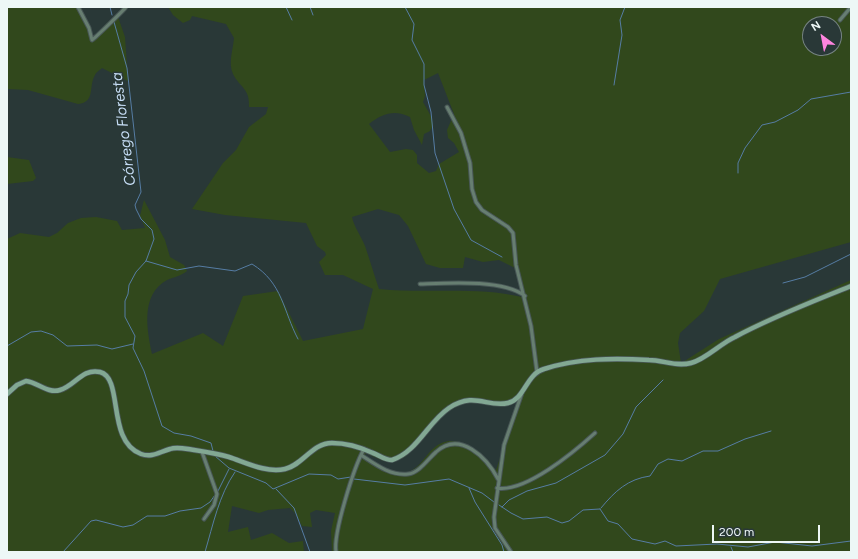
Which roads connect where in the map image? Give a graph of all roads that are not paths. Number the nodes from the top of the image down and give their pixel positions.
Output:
1 (78, 7) edge
2 (126, 7) edge
3 (847, 7) edge
4 (851, 7) edge
5 (844, 16) joint
6 (447, 107) dead end
7 (420, 284) dead end
8 (849, 286) edge
9 (524, 296) junction
10 (537, 372) junction
11 (524, 387) junction
12 (7, 394) edge
13 (595, 433) dead end
14 (364, 449) junction
15 (202, 452) junction
16 (360, 455) junction
17 (498, 480) junction
18 (497, 488) junction
19 (204, 519) dead end
20 (336, 552) edge
21 (511, 552) edge

1 - 2 street
3 - 5 street
4 - 5 street
6 - 9 street
7 - 9 street
8 - 10 main road
9 - 10 street
10 - 11 main road
11 - 14 main road
11 - 17 street
12 - 15 main road
13 - 18 street
14 - 15 main road
14 - 16 street
15 - 19 street
16 - 17 street
16 - 20 street
17 - 18 street
18 - 21 street

